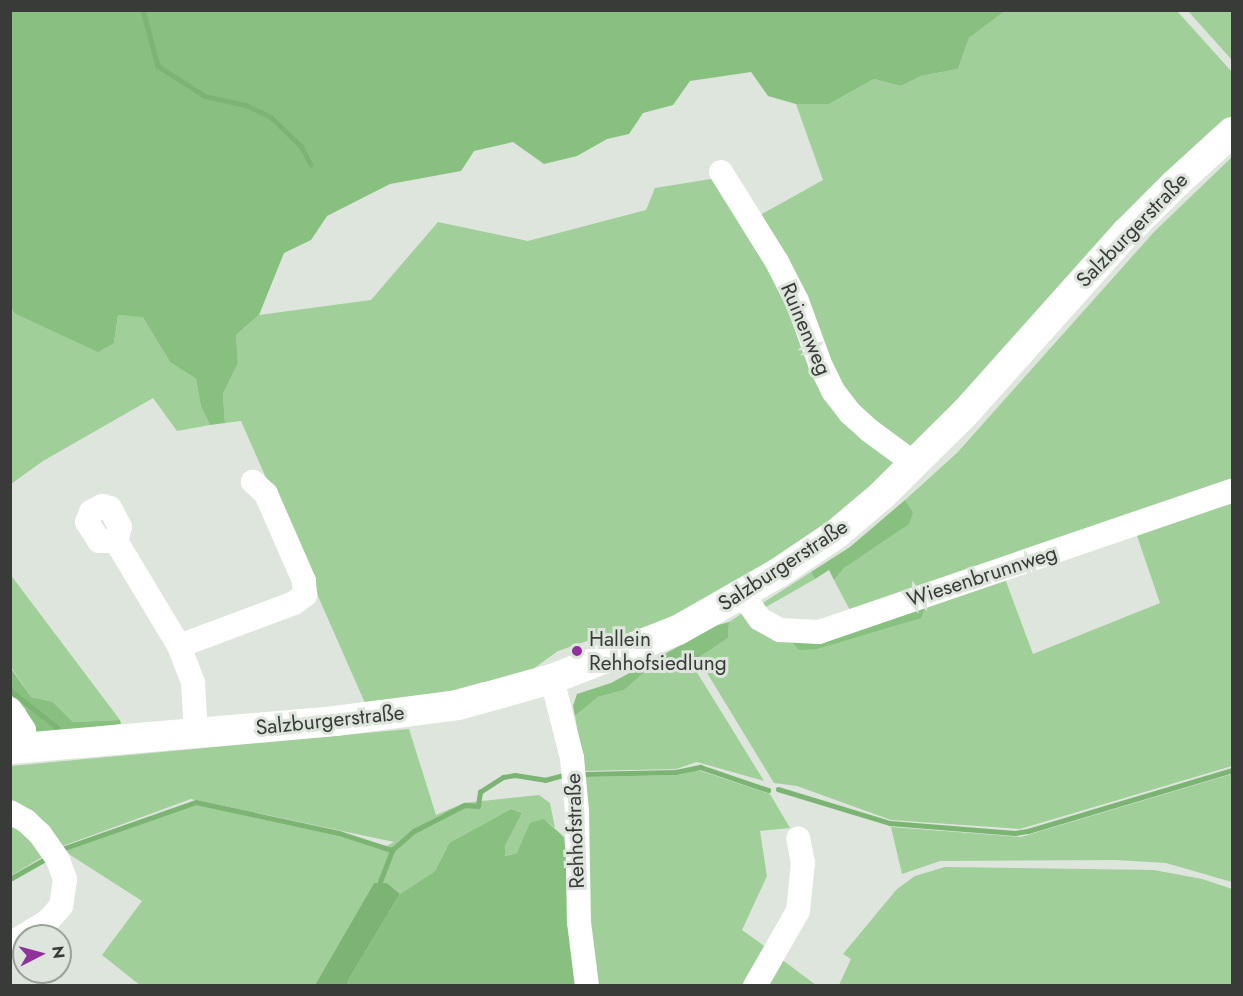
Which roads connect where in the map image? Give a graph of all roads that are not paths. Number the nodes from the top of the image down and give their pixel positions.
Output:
1 (1233, 132) edge
2 (721, 172) dead end
3 (915, 464) junction
4 (254, 482) dead end
5 (1233, 491) edge
6 (116, 541) dead end
7 (742, 595) junction
8 (179, 646) junction
9 (552, 679) junction
10 (10, 709) edge
11 (196, 723) junction
12 (22, 743) edge
13 (10, 812) edge
14 (798, 838) dead end
15 (10, 944) edge
16 (587, 986) edge
17 (755, 986) edge

1 - 3 main road, Salzburgerstraße
2 - 3 street, Ruinenweg
3 - 7 main road, Salzburgerstraße
4 - 8 street
5 - 7 street, Wiesenbrunnweg
6 - 8 street
7 - 9 main road, Salzburgerstraße
8 - 11 street
9 - 11 main road, Salzburgerstraße
9 - 16 street, Rehhofstraße
10 - 12 street
11 - 12 main road, Salzburgerstraße
13 - 15 street
14 - 17 street

